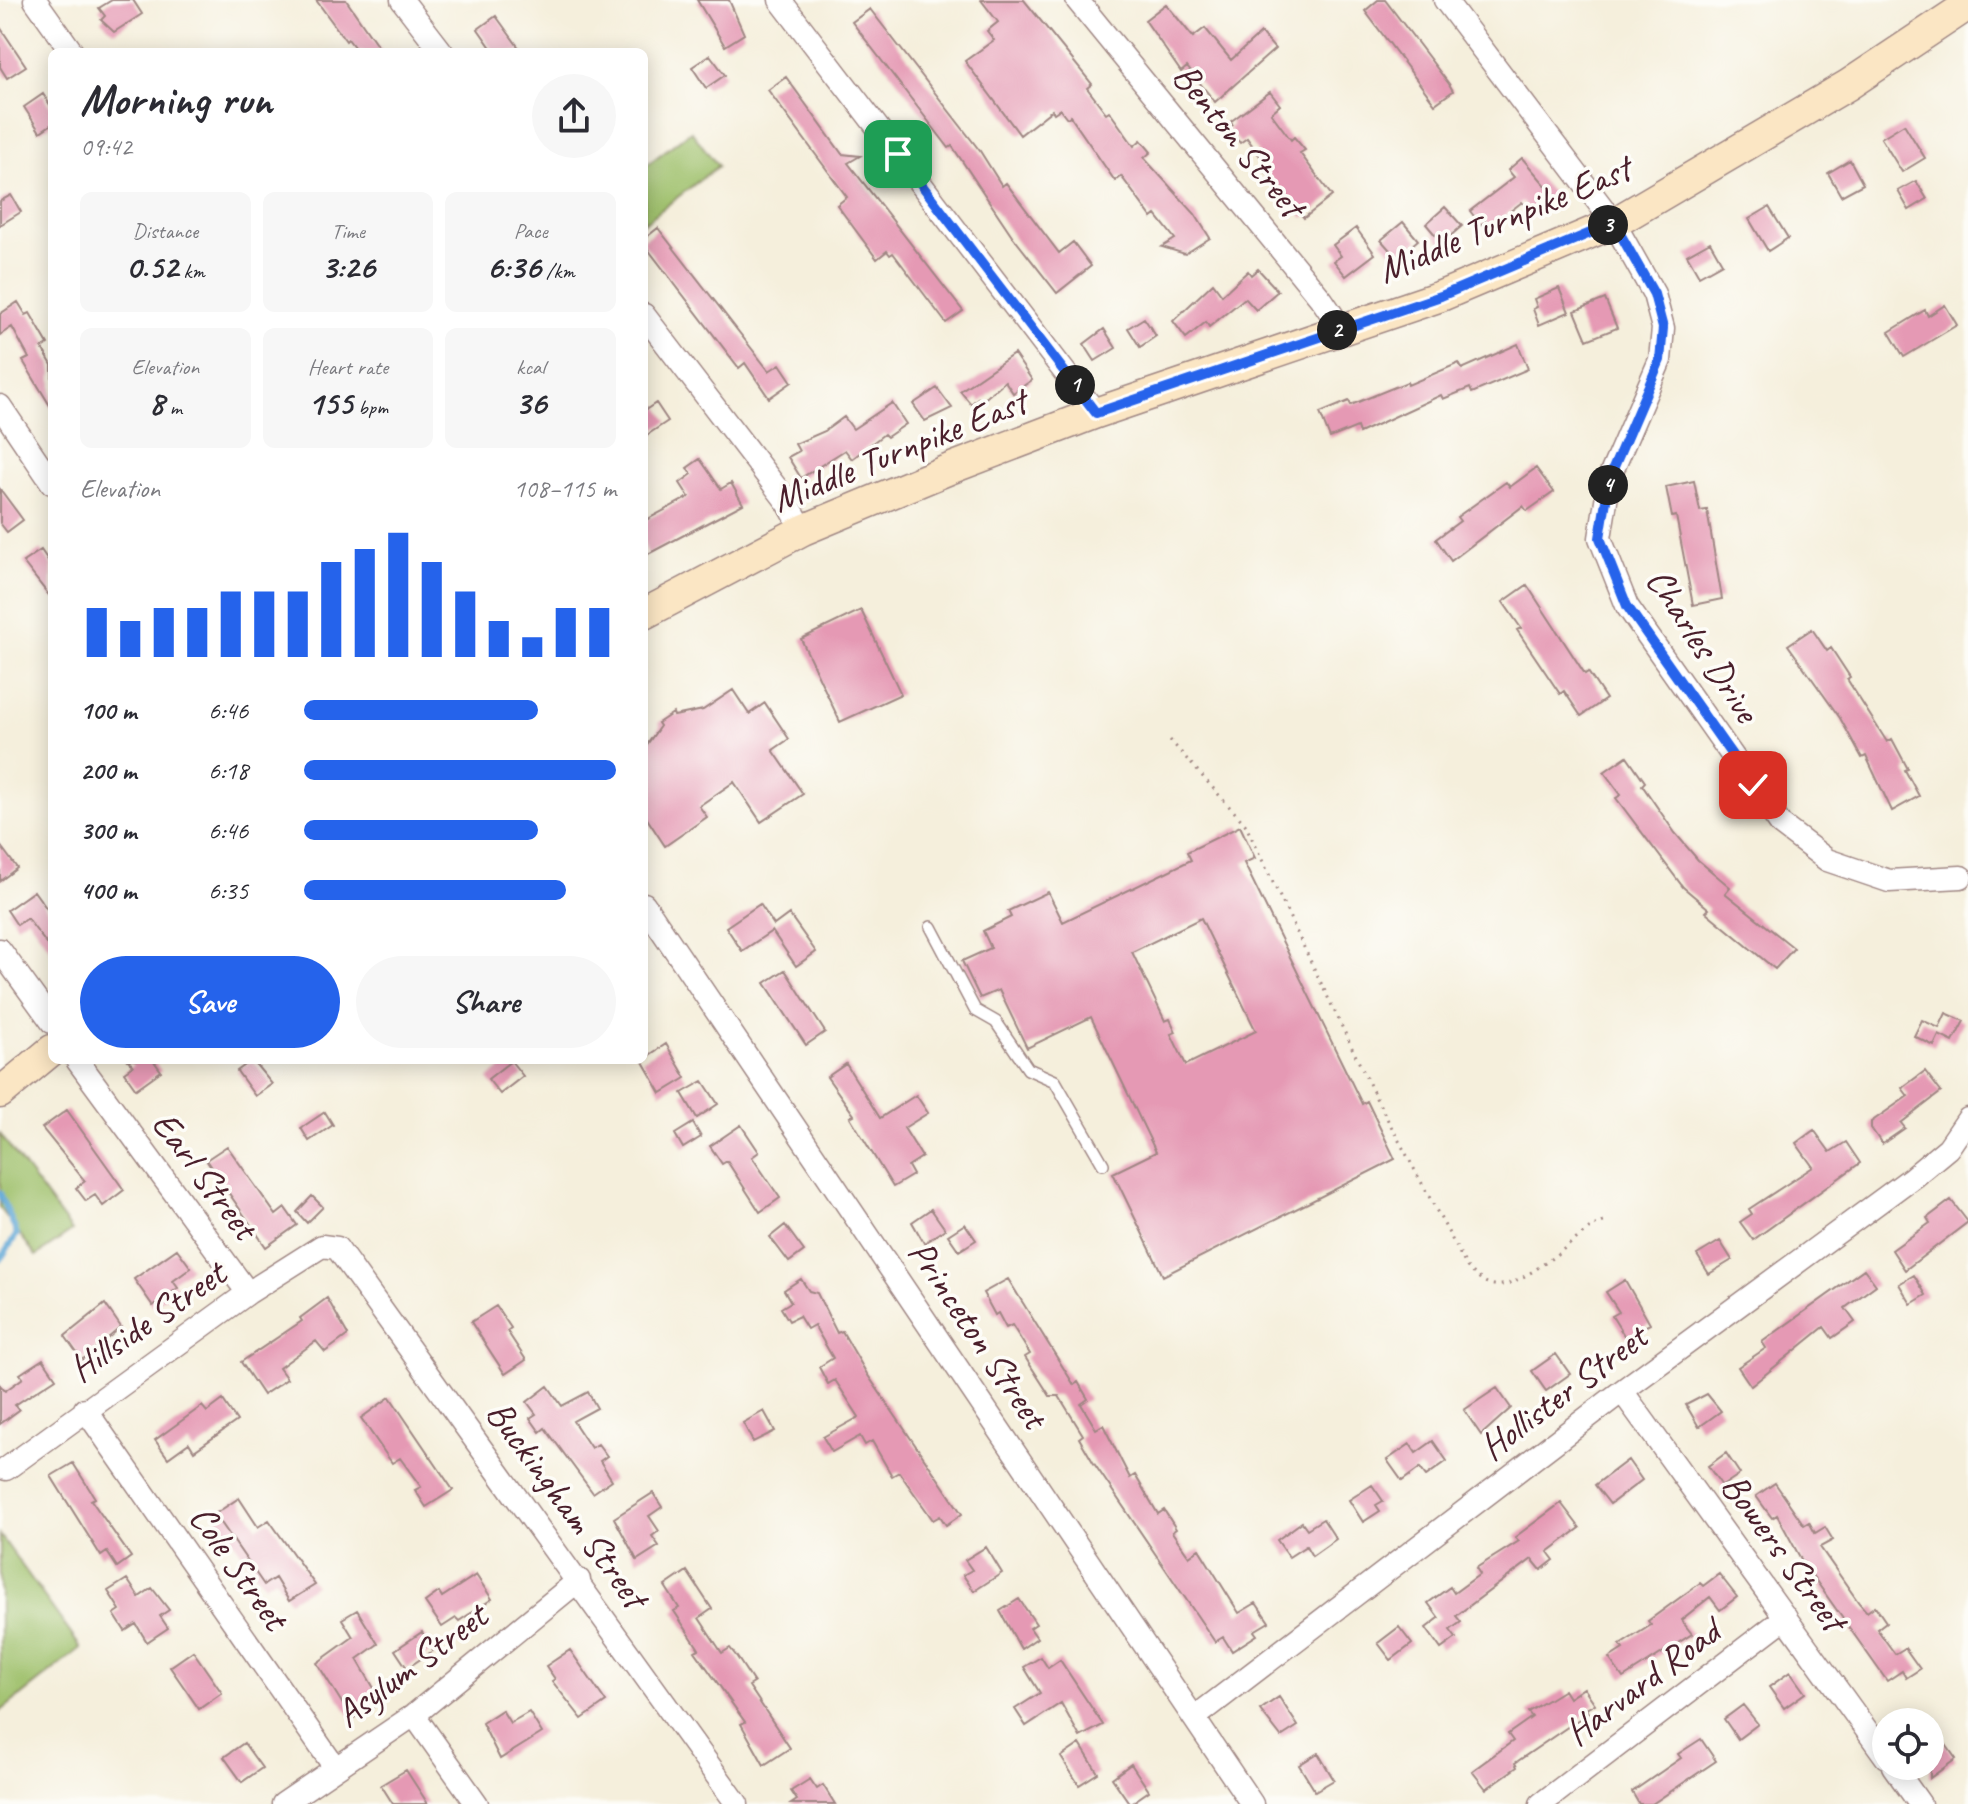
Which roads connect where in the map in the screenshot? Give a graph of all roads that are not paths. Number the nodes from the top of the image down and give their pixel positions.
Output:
1 (35, 0) edge
2 (402, 0) edge
3 (780, 0) edge
4 (1077, 0) edge
5 (1445, 0) edge
6 (1968, 5) edge
7 (69, 48) edge
8 (439, 48) edge
9 (1614, 223) junction
10 (648, 320) edge
11 (1341, 328) junction
12 (0, 406) edge
13 (1096, 413) junction
14 (48, 477) edge
15 (803, 530) junction
16 (648, 612) edge
17 (1961, 877) dead end
18 (648, 910) edge
19 (931, 927) dead end
20 (0, 950) edge
21 (48, 1016) edge
22 (48, 1053) edge
23 (80, 1064) edge
24 (0, 1093) edge
25 (1968, 1119) edge
26 (1103, 1164) dead end
27 (337, 1248) joint
28 (248, 1293) junction
29 (1622, 1391) junction
30 (85, 1409) junction
31 (6, 1469) dead end
32 (579, 1580) junction
33 (1786, 1617) junction
34 (414, 1715) junction
35 (1194, 1718) junction
36 (1872, 1737) edge
37 (334, 1766) junction
38 (1903, 1780) edge
39 (283, 1804) edge
40 (477, 1804) edge
41 (737, 1804) edge
42 (1252, 1804) edge
43 (1541, 1804) edge
44 (1920, 1804) edge

1 - 7 street
2 - 8 street
3 - 13 street
4 - 11 street, Benton Street
5 - 9 street, Charles Drive
6 - 9 main road, Middle Turnpike East
9 - 11 main road, Middle Turnpike East
9 - 17 street, Charles Drive
10 - 15 street
11 - 13 main road, Middle Turnpike East
12 - 14 street
13 - 15 main road, Middle Turnpike East
15 - 16 main road, Middle Turnpike East
18 - 35 street, Princeton Street
19 - 26 lane
20 - 21 street
22 - 24 main road
23 - 28 street, Earl Street
25 - 29 street, Hollister Street
27 - 28 street, Hillside Street
27 - 32 street, Buckingham Street
28 - 30 street, Hillside Street
29 - 33 street, Bowers Street
29 - 35 street, Hollister Street
30 - 31 street, Hillside Street
30 - 37 street, Cole Street
32 - 34 street, Asylum Street
32 - 41 street, Buckingham Street
33 - 36 street, Bowers Street
33 - 43 street, Harvard Road
34 - 37 street, Asylum Street
34 - 40 street
35 - 42 street, Princeton Street
37 - 39 street, Asylum Street
38 - 44 street

